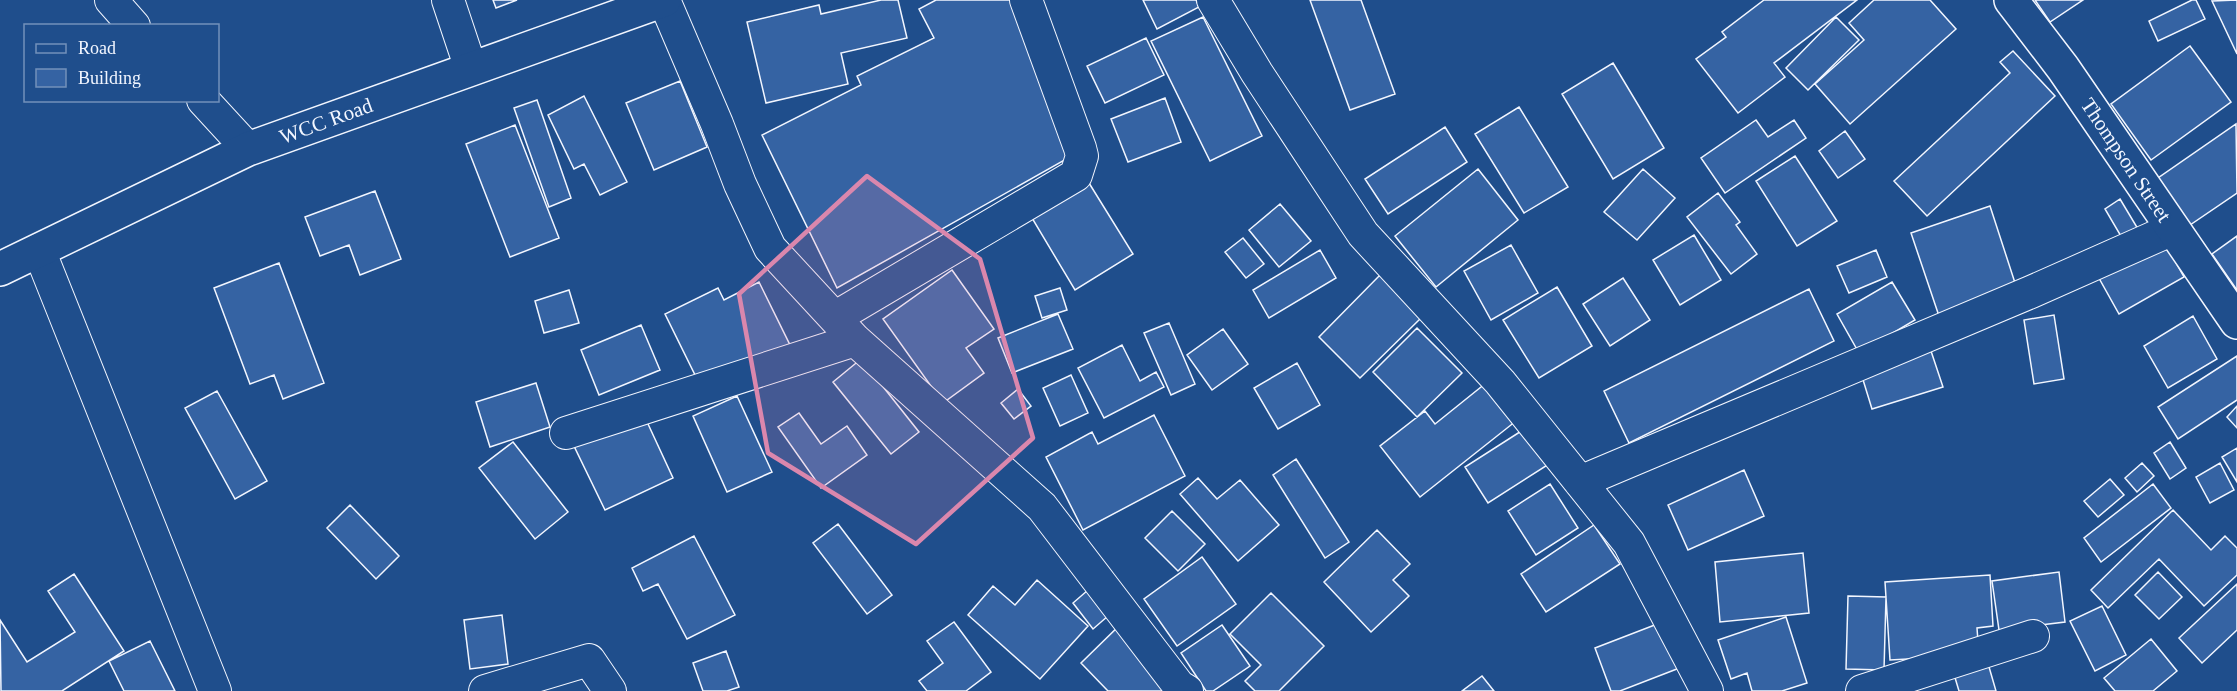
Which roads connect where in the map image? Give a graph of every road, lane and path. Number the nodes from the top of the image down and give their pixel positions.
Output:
1 (111, 0) edge
2 (448, 0) edge
3 (664, 0) edge
4 (1026, 0) edge
5 (1214, 0) edge
6 (2011, 0) edge
7 (132, 24) edge
8 (471, 69) junction
9 (205, 102) edge
10 (248, 149) junction
11 (2173, 229) junction
12 (39, 250) junction
13 (0, 269) edge
14 (2237, 322) edge
15 (846, 328) junction
16 (566, 433) dead end
17 (1580, 482) junction
18 (2034, 636) dead end
19 (215, 691) edge
20 (485, 691) edge
21 (610, 691) edge
22 (1187, 691) edge
23 (1707, 691) edge
24 (1862, 691) edge

1 - 7 street
2 - 8 street
3 - 8 main road, WCC Road
3 - 15 street
4 - 15 street
5 - 17 street
6 - 11 main road, Thompson Street
8 - 10 main road, WCC Road
9 - 10 street
10 - 12 main road, WCC Road
11 - 14 main road, Thompson Street
11 - 17 street
12 - 13 main road, WCC Road
12 - 19 street
15 - 16 street
15 - 22 street
17 - 23 street
18 - 24 street
20 - 21 street

